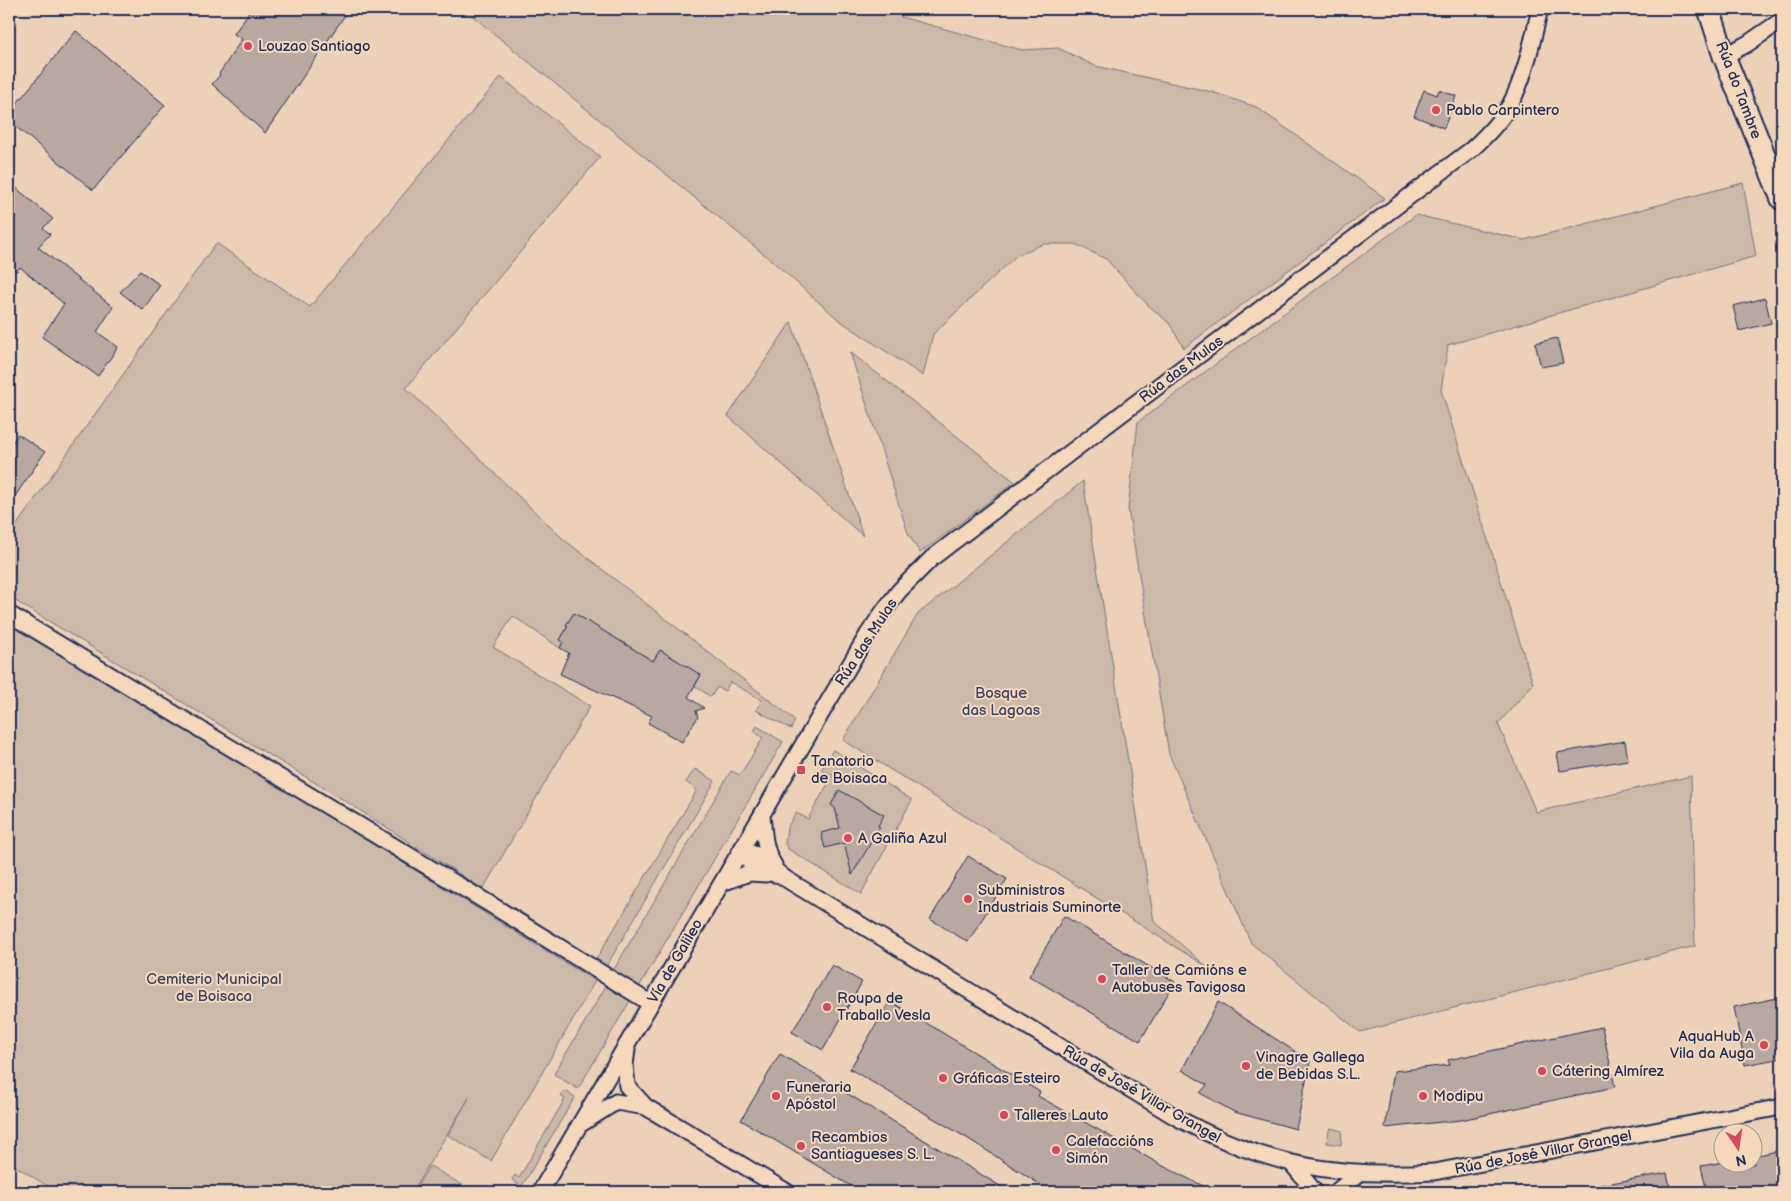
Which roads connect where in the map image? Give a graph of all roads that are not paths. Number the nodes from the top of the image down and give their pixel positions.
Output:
1 (1540, 9) edge
2 (1709, 9) edge
3 (1782, 20) edge
4 (1724, 56) junction
5 (1782, 199) edge
6 (9, 614) edge
7 (812, 730) joint
8 (762, 816) junction
9 (741, 851) junction
10 (780, 875) junction
11 (722, 882) junction
12 (650, 1003) junction
13 (627, 1045) junction
14 (612, 1072) junction
15 (627, 1086) junction
16 (597, 1096) junction
17 (616, 1102) junction
18 (1782, 1106) edge
19 (646, 1107) junction
20 (580, 1125) junction
21 (1292, 1164) junction
22 (1329, 1170) junction
23 (1360, 1173) junction
24 (540, 1192) edge
25 (787, 1192) edge
26 (1315, 1192) edge
27 (1319, 1192) edge
28 (1332, 1192) edge
29 (1336, 1192) edge

1 - 7 street, Rúa das Mulas
2 - 4 main road, Rúa do Tambre
3 - 4 street
4 - 5 main road, Rúa do Tambre
6 - 12 street
7 - 8 street, Vía de Galileo
8 - 9 street, Vía de Galileo
8 - 10 street
9 - 10 street, Rúa de José Villar Grangel
9 - 11 street, Vía de Galileo
10 - 11 street, Rúa de José Villar Grangel
10 - 21 street, Rúa de José Villar Grangel
11 - 12 street, Vía de Galileo
12 - 13 street, Vía de Galileo
13 - 14 street, Vía de Galileo
13 - 15 street
14 - 15 street
14 - 16 street, Vía de Galileo
15 - 17 street
15 - 19 street
16 - 17 street
16 - 20 street, Vía de Galileo
17 - 19 street
17 - 20 street
18 - 23 street, Rúa de José Villar Grangel
19 - 25 street
20 - 24 street, Vía de Galileo
21 - 22 street, Rúa de José Villar Grangel
21 - 26 street
22 - 23 street, Rúa de José Villar Grangel
22 - 27 street
22 - 28 street
23 - 29 street

